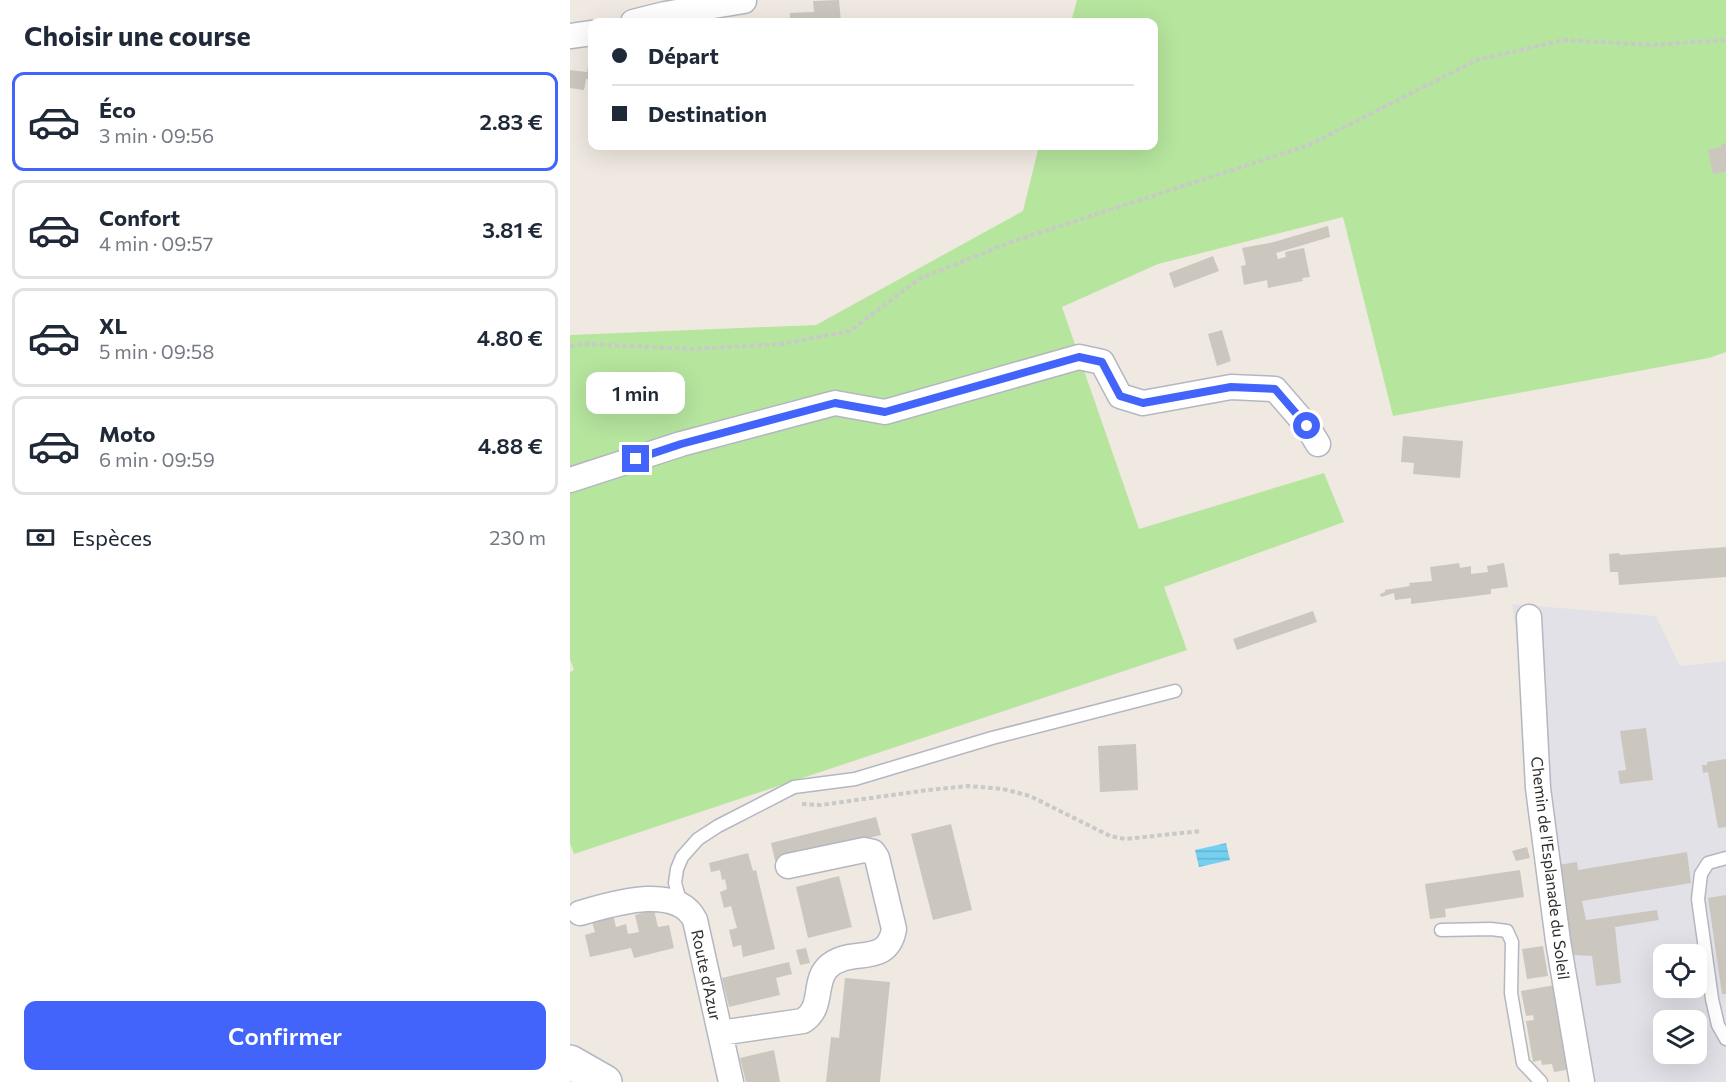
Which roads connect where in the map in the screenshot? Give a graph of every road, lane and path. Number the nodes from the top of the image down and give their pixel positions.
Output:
1 (744, 1) edge
2 (649, 18) edge
3 (588, 34) edge
4 (570, 36) edge
5 (1726, 40) edge
6 (570, 346) edge
7 (1318, 444) dead end
8 (570, 480) edge
9 (1529, 617) dead end
10 (1175, 691) dead end
11 (769, 800) junction
12 (1201, 831) dead end
13 (1726, 858) edge
14 (788, 866) dead end
15 (681, 903) junction
16 (580, 913) dead end
17 (1441, 930) dead end
18 (720, 1033) junction
19 (1726, 1039) edge
20 (570, 1062) edge
21 (605, 1082) edge
22 (731, 1082) edge
23 (1541, 1082) edge
24 (1582, 1082) edge

1 - 2 street
3 - 4 street
5 - 6 path
7 - 8 street
9 - 24 street, Chemin de l'Esplanade du Soleil
10 - 11 lane
11 - 12 path
11 - 15 lane
13 - 19 lane
14 - 18 street
15 - 16 street
15 - 18 street, Route d'Azur
17 - 23 lane
18 - 22 street, Route d'Azur
20 - 21 main road

